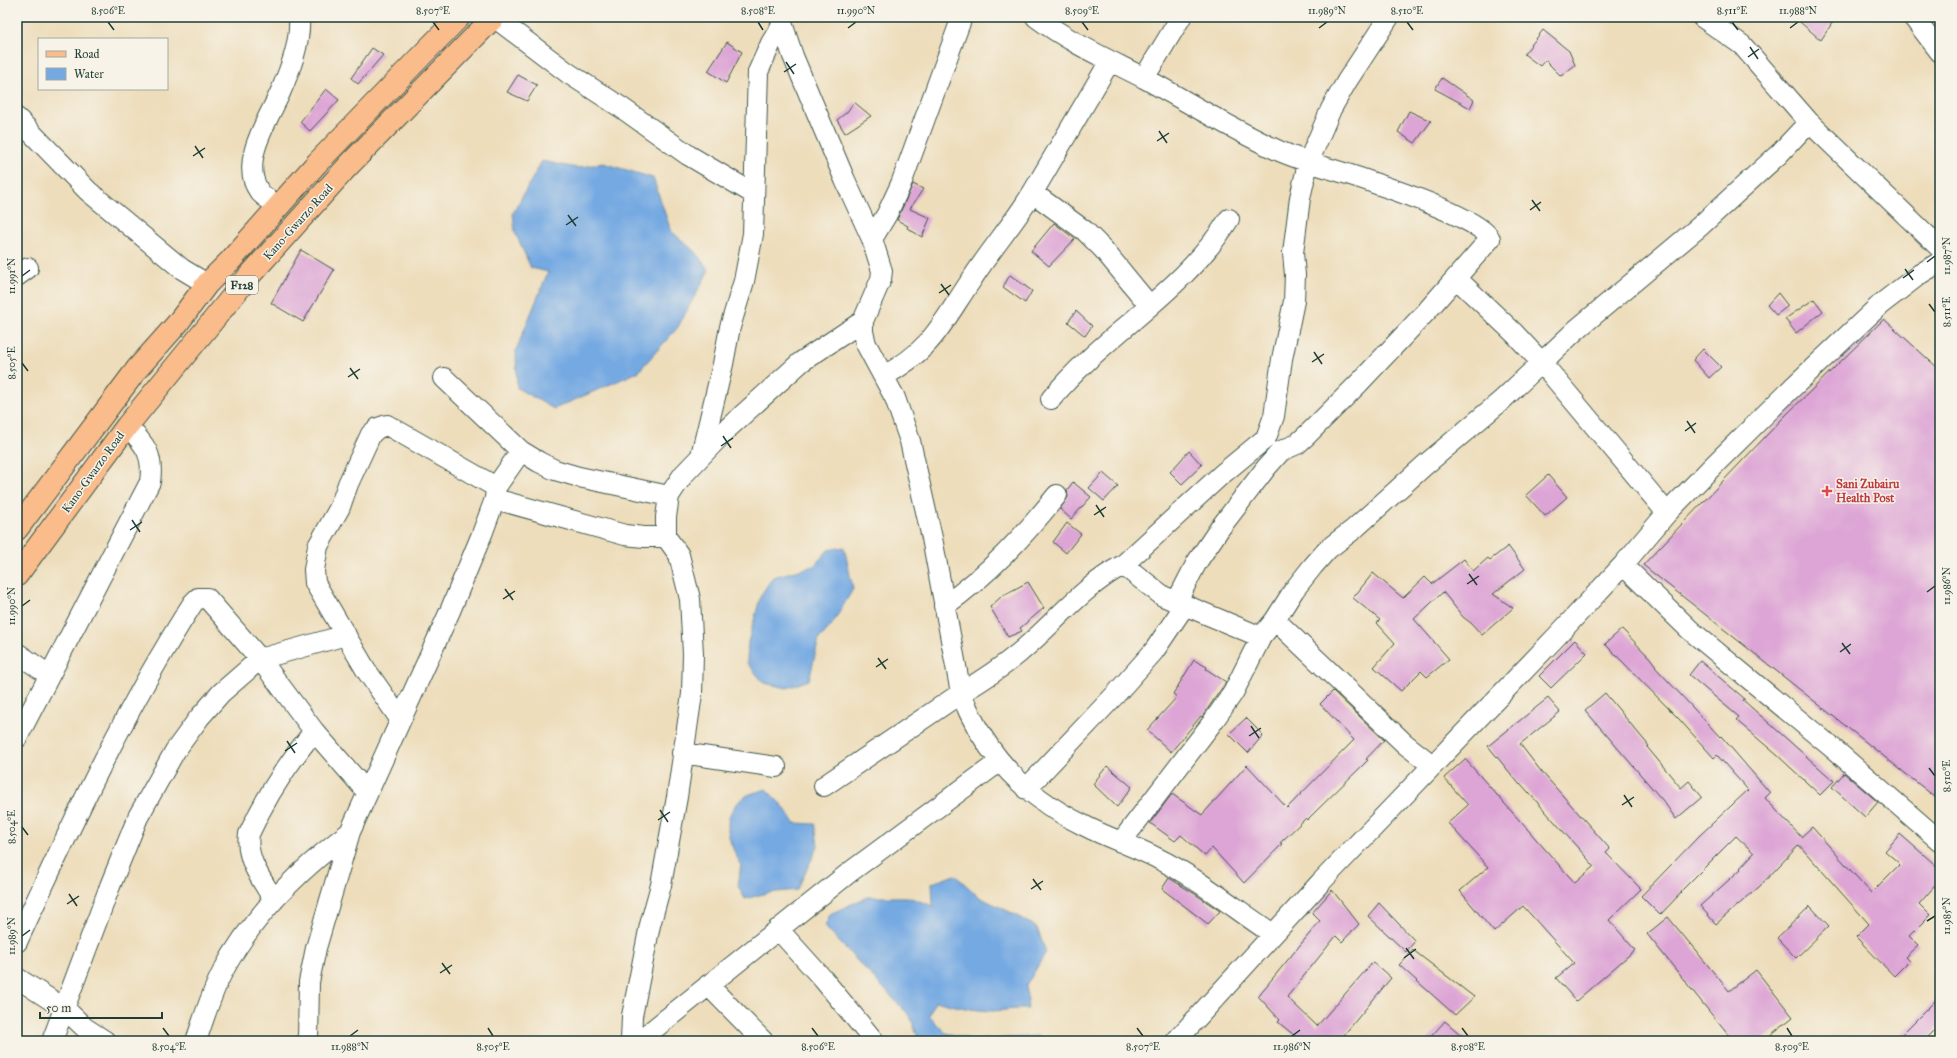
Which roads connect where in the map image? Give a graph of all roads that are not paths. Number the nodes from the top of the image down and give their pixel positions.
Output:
1 (298, 17) edge
2 (459, 17) edge
3 (494, 17) edge
4 (962, 17) edge
5 (1036, 17) edge
6 (1181, 17) edge
7 (1389, 17) edge
8 (1702, 17) edge
9 (1914, 17) edge
10 (781, 21) edge
11 (1940, 52) edge
12 (1110, 61) junction
13 (1144, 78) junction
14 (17, 118) edge
15 (1809, 122) junction
16 (1308, 163) junction
17 (1032, 193) junction
18 (754, 194) junction
19 (278, 206) junction
20 (1229, 219) dead end
21 (872, 239) junction
22 (1940, 248) edge
23 (1940, 262) edge
24 (1456, 278) junction
25 (207, 284) junction
26 (1149, 305) junction
27 (864, 321) junction
28 (1542, 363) junction
29 (884, 376) junction
30 (444, 378) dead end
31 (1051, 399) dead end
32 (127, 426) junction
33 (1266, 438) junction
34 (521, 451) junction
35 (1281, 451) junction
36 (701, 455) junction
37 (495, 493) junction
38 (1057, 495) dead end
39 (669, 496) junction
40 (1667, 513) junction
41 (17, 528) edge
42 (666, 537) junction
43 (1123, 565) junction
44 (1623, 565) junction
45 (17, 575) edge
46 (1181, 603) junction
47 (944, 606) junction
48 (1275, 620) junction
49 (346, 635) junction
50 (1261, 637) junction
51 (17, 653) edge
52 (260, 659) junction
53 (49, 674) junction
54 (961, 693) junction
55 (400, 718) junction
56 (314, 731) junction
57 (17, 738) edge
58 (682, 753) junction
59 (999, 762) junction
60 (1432, 765) junction
61 (776, 767) dead end
62 (824, 786) dead end
63 (1026, 788) junction
64 (367, 792) junction
65 (350, 832) junction
66 (1940, 841) edge
67 (1121, 842) junction
68 (274, 900) junction
69 (778, 929) junction
70 (1273, 934) junction
71 (17, 942) edge
72 (17, 978) edge
73 (708, 984) junction
74 (65, 1009) junction
75 (52, 1041) edge
76 (105, 1041) edge
77 (196, 1041) edge
78 (308, 1041) edge
79 (631, 1041) edge
80 (639, 1041) edge
81 (763, 1041) edge
82 (874, 1041) edge
83 (1176, 1041) edge

1 - 19 street
2 - 19 main road, Kano-Gwarzo Road / F128
3 - 18 street
3 - 32 main road, Kano-Gwarzo Road / F128
4 - 21 street
5 - 12 street
6 - 13 street
7 - 16 street
8 - 15 street
9 - 11 street
10 - 18 street
10 - 21 street
12 - 13 street
12 - 17 street
13 - 16 street
14 - 25 street
15 - 22 street
15 - 28 street
16 - 24 street
16 - 33 street
17 - 26 street
17 - 29 street
18 - 36 street
19 - 25 main road, Kano-Gwarzo Road / F128
20 - 26 street
21 - 27 street
23 - 40 street
24 - 28 street
24 - 35 street
25 - 41 main road, Kano-Gwarzo Road / F128
26 - 31 street
27 - 29 street
27 - 36 street
28 - 40 street
28 - 48 street
29 - 47 street
30 - 34 street
32 - 45 main road, Kano-Gwarzo Road / F128
32 - 53 street
33 - 35 street
33 - 43 street
34 - 37 street
34 - 39 street
35 - 46 street
36 - 39 street
37 - 42 street
37 - 49 street
37 - 55 street
38 - 47 street
39 - 42 street
40 - 44 street
42 - 58 street
43 - 46 street
43 - 54 street
44 - 60 street
44 - 66 street
46 - 50 street
46 - 63 street
47 - 54 street
48 - 50 street
48 - 60 street
49 - 52 street
49 - 55 street
50 - 67 street
51 - 53 street
52 - 56 street
52 - 71 street
52 - 74 street
53 - 57 street
54 - 59 street
54 - 62 street
55 - 64 street
56 - 64 street
56 - 68 street
58 - 61 street
58 - 79 street
59 - 63 street
59 - 69 street
60 - 70 street
63 - 67 street
64 - 65 street
65 - 68 street
65 - 78 street
67 - 70 street
68 - 77 street
69 - 73 street
69 - 82 street
70 - 83 street
72 - 74 street
73 - 80 street
73 - 81 street
74 - 75 street
74 - 76 street

